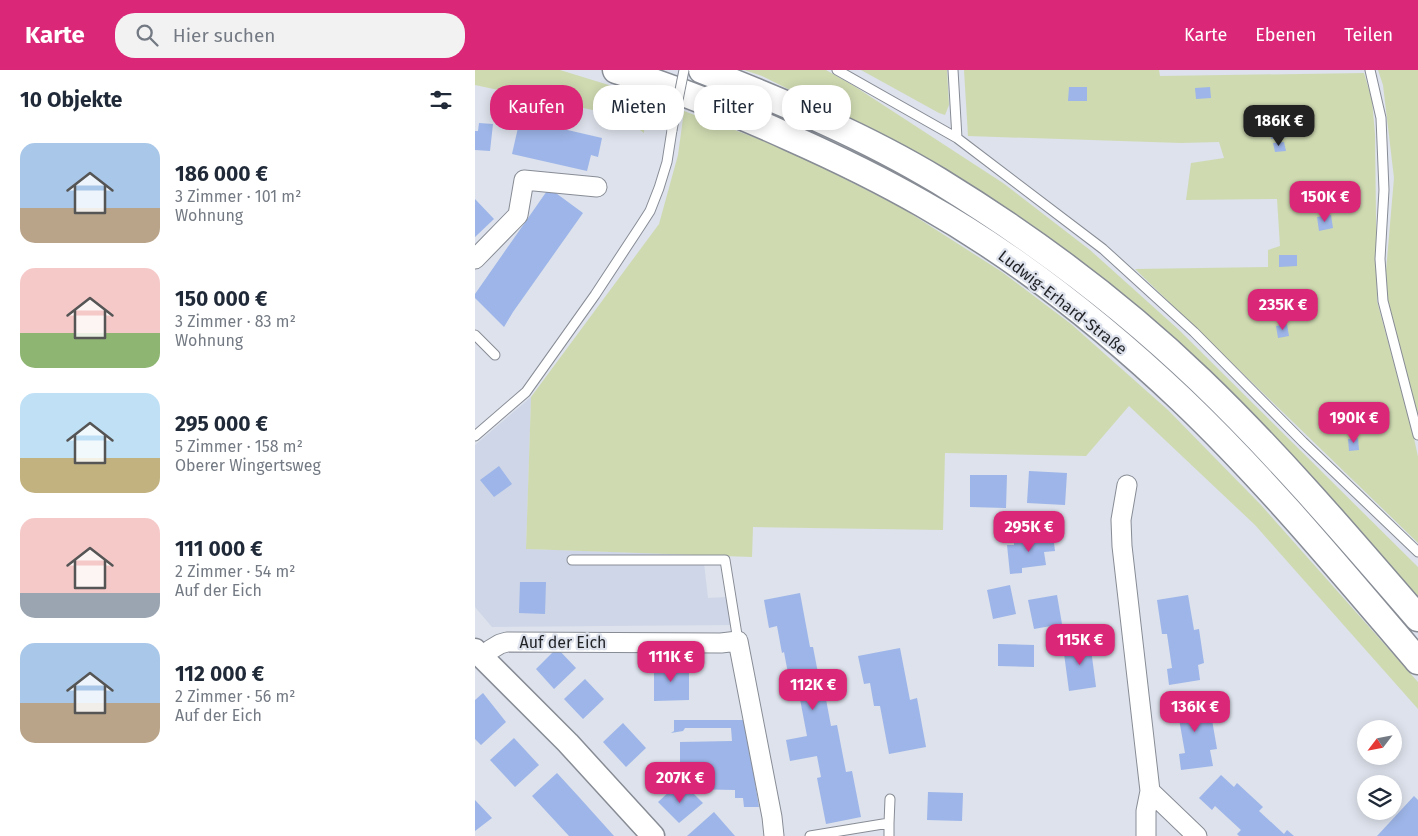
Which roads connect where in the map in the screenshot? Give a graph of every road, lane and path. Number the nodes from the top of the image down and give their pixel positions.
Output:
1 (616, 70) edge
2 (684, 70) edge
3 (703, 70) edge
4 (837, 70) edge
5 (953, 70) edge
6 (1370, 70) edge
7 (957, 138) junction
8 (597, 187) dead end
9 (475, 259) edge
10 (475, 335) edge
11 (495, 355) dead end
12 (1418, 435) edge
13 (475, 436) edge
14 (1127, 485) dead end
15 (1418, 552) edge
16 (571, 560) dead end
17 (1418, 618) edge
18 (475, 632) edge
19 (738, 641) junction
20 (483, 650) edge
21 (1418, 660) edge
22 (1150, 792) junction
23 (890, 798) dead end
24 (889, 823) junction
25 (653, 836) edge
26 (774, 836) edge
27 (810, 836) edge
28 (889, 836) edge
29 (1145, 836) edge
30 (1197, 836) edge

1 - 21 main road, Ludwig-Erhard-Straße
2 - 13 lane, bridge
3 - 17 main road, Ludwig-Erhard-Straße
4 - 7 lane
5 - 7 lane
6 - 12 lane
7 - 15 lane
8 - 9 street
10 - 11 lane
14 - 22 street
16 - 19 lane
18 - 20 street
19 - 20 street, Auf der Eich
19 - 26 street
20 - 25 street
22 - 29 street
22 - 30 street
23 - 24 lane
24 - 27 lane
24 - 28 lane

